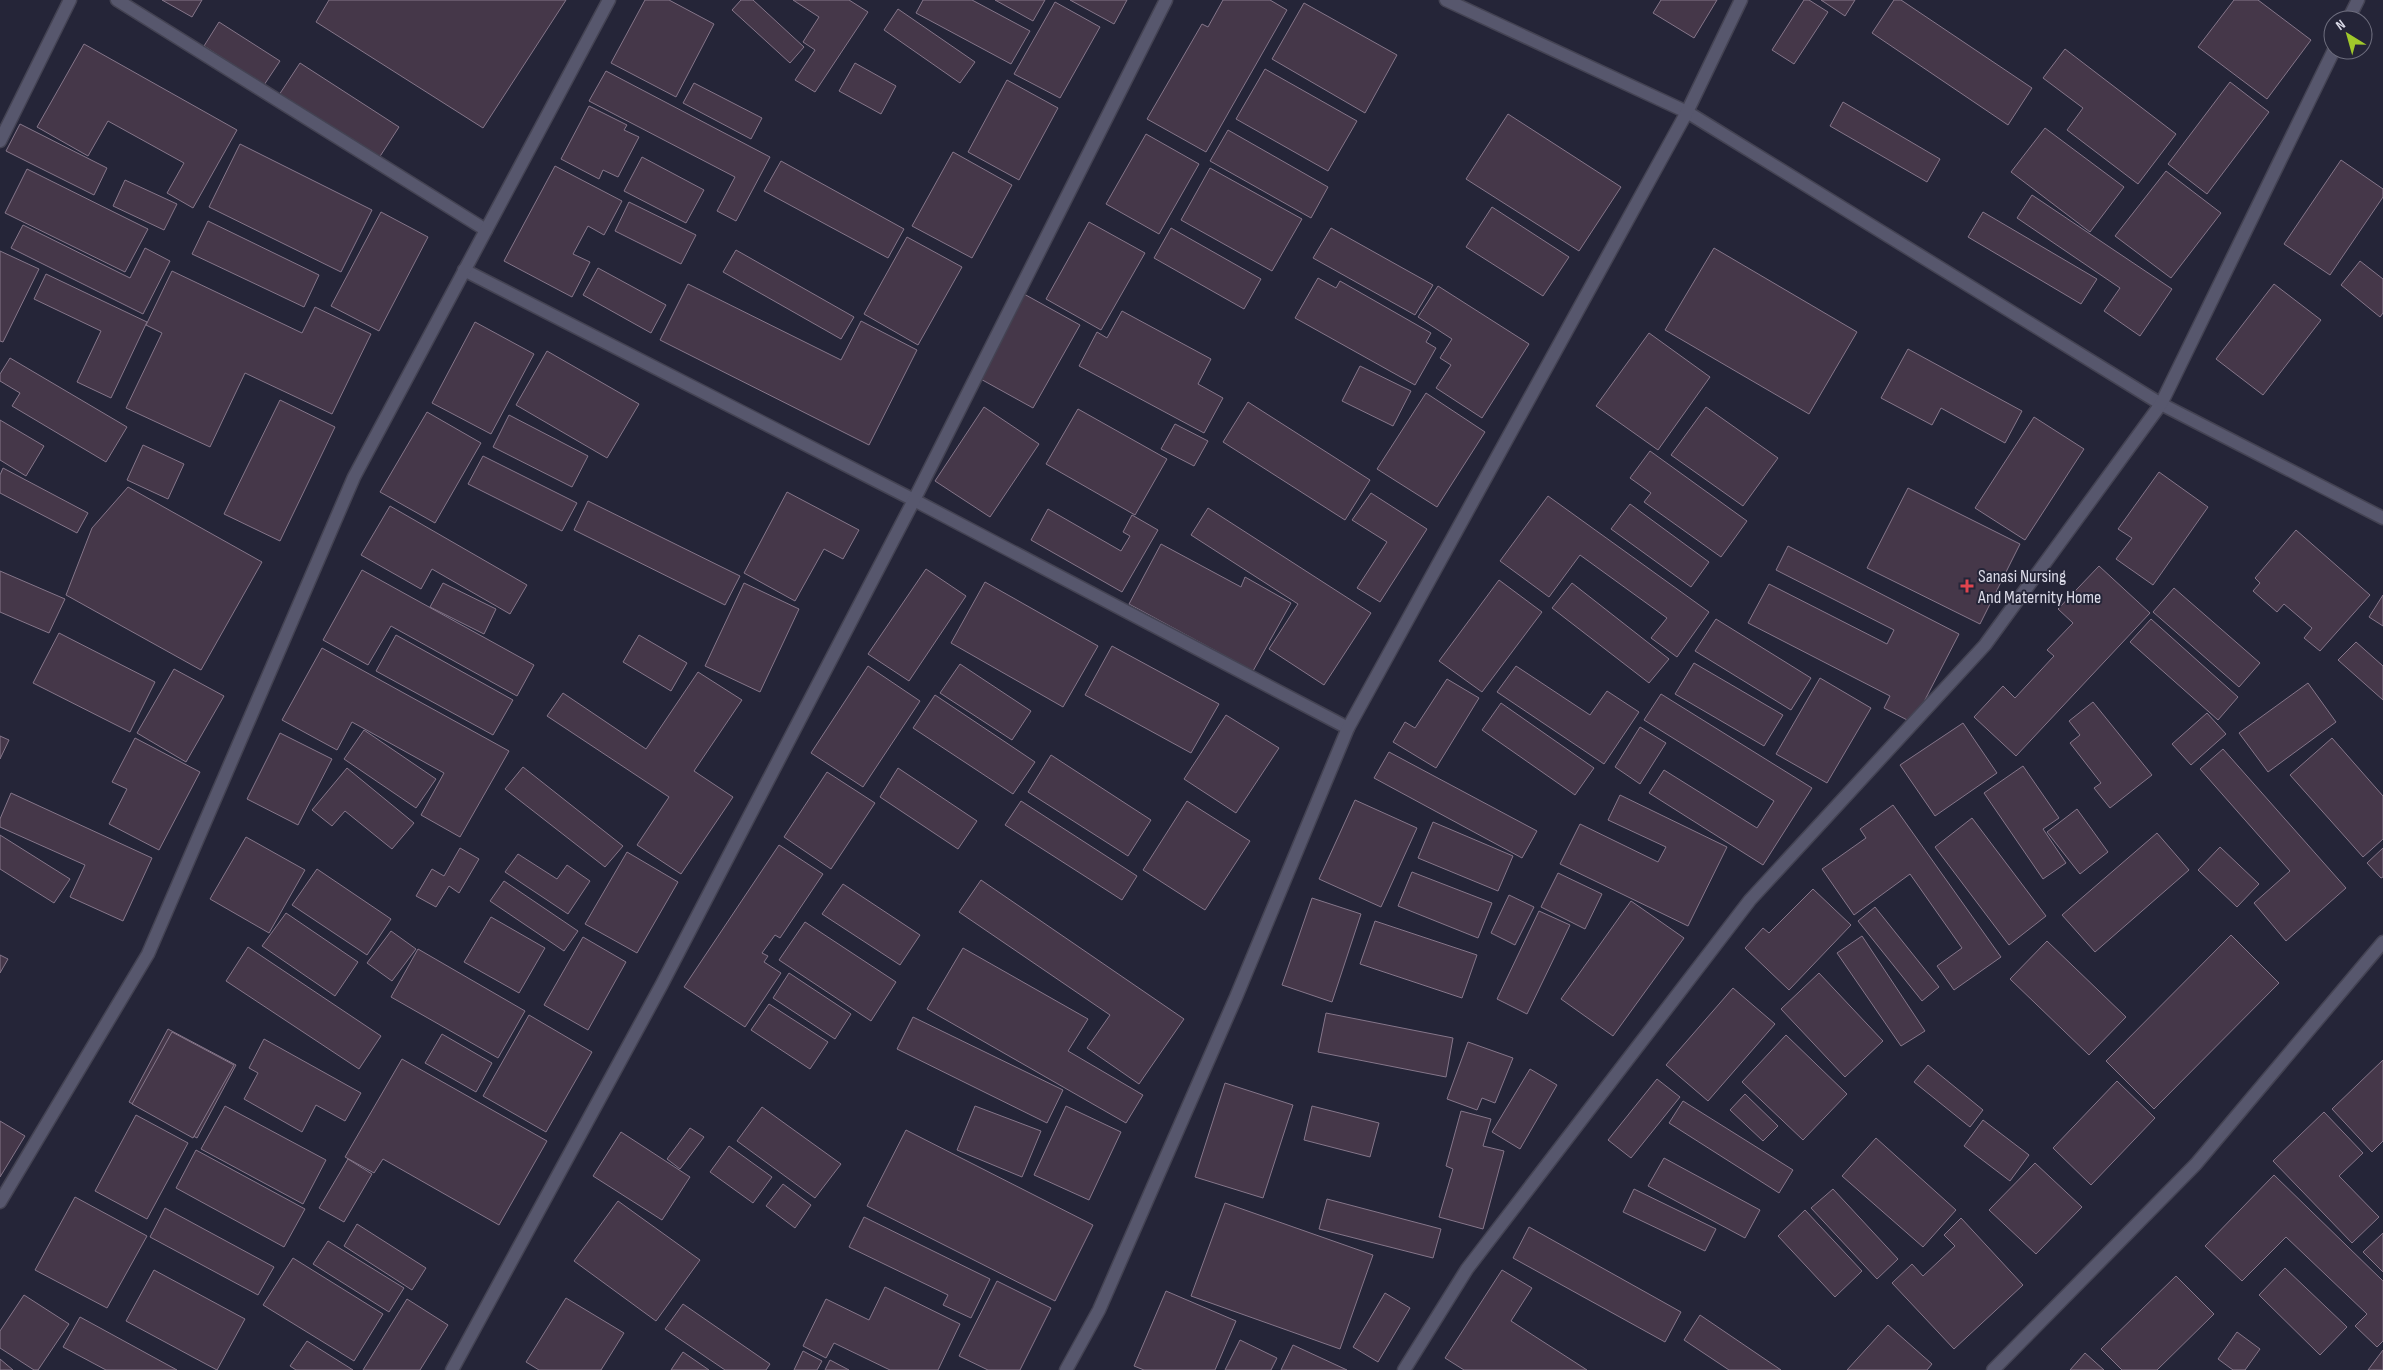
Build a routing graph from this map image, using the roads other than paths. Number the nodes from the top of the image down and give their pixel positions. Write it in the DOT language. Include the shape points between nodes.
graph roads {
  1 [pos="70,0"];
  2 [pos="117,0"];
  3 [pos="609,0"];
  4 [pos="1166,0"];
  5 [pos="1446,0"];
  6 [pos="1741,0"];
  7 [pos="2329,60"];
  8 [pos="1687,112"];
  9 [pos="0,141"];
  10 [pos="486,230"];
  11 [pos="464,270"];
  12 [pos="2161,404"];
  13 [pos="914,500"];
  14 [pos="2383,518"];
  15 [pos="1348,728"];
  16 [pos="2383,942"];
  17 [pos="0,1202"];
  18 [pos="452,1370"];
  19 [pos="1066,1370"];
  20 [pos="1404,1370"];
  21 [pos="1993,1370"];
  1 -- 9 [label="street"];
  2 -- 10 [label="street"];
  3 -- 10 [label="street"];
  4 -- 13 [label="street"];
  5 -- 8 [label="street"];
  6 -- 8 [label="street"];
  7 -- 12 [label="street"];
  8 -- 12 [label="street"];
  8 -- 15 [label="street"];
  10 -- 11 [label="street"];
  11 -- 13 [label="street"];
  11 -- 17 [label="street" via="354,477 148,954"];
  12 -- 14 [label="street"];
  12 -- 20 [label="street" via="1985,645 1750,900 1467,1269"];
  13 -- 15 [label="street"];
  13 -- 18 [label="street" via="662,984"];
  15 -- 19 [label="street" via="1236,997 1099,1310"];
  16 -- 21 [label="street" via="2196,1164"];
}
